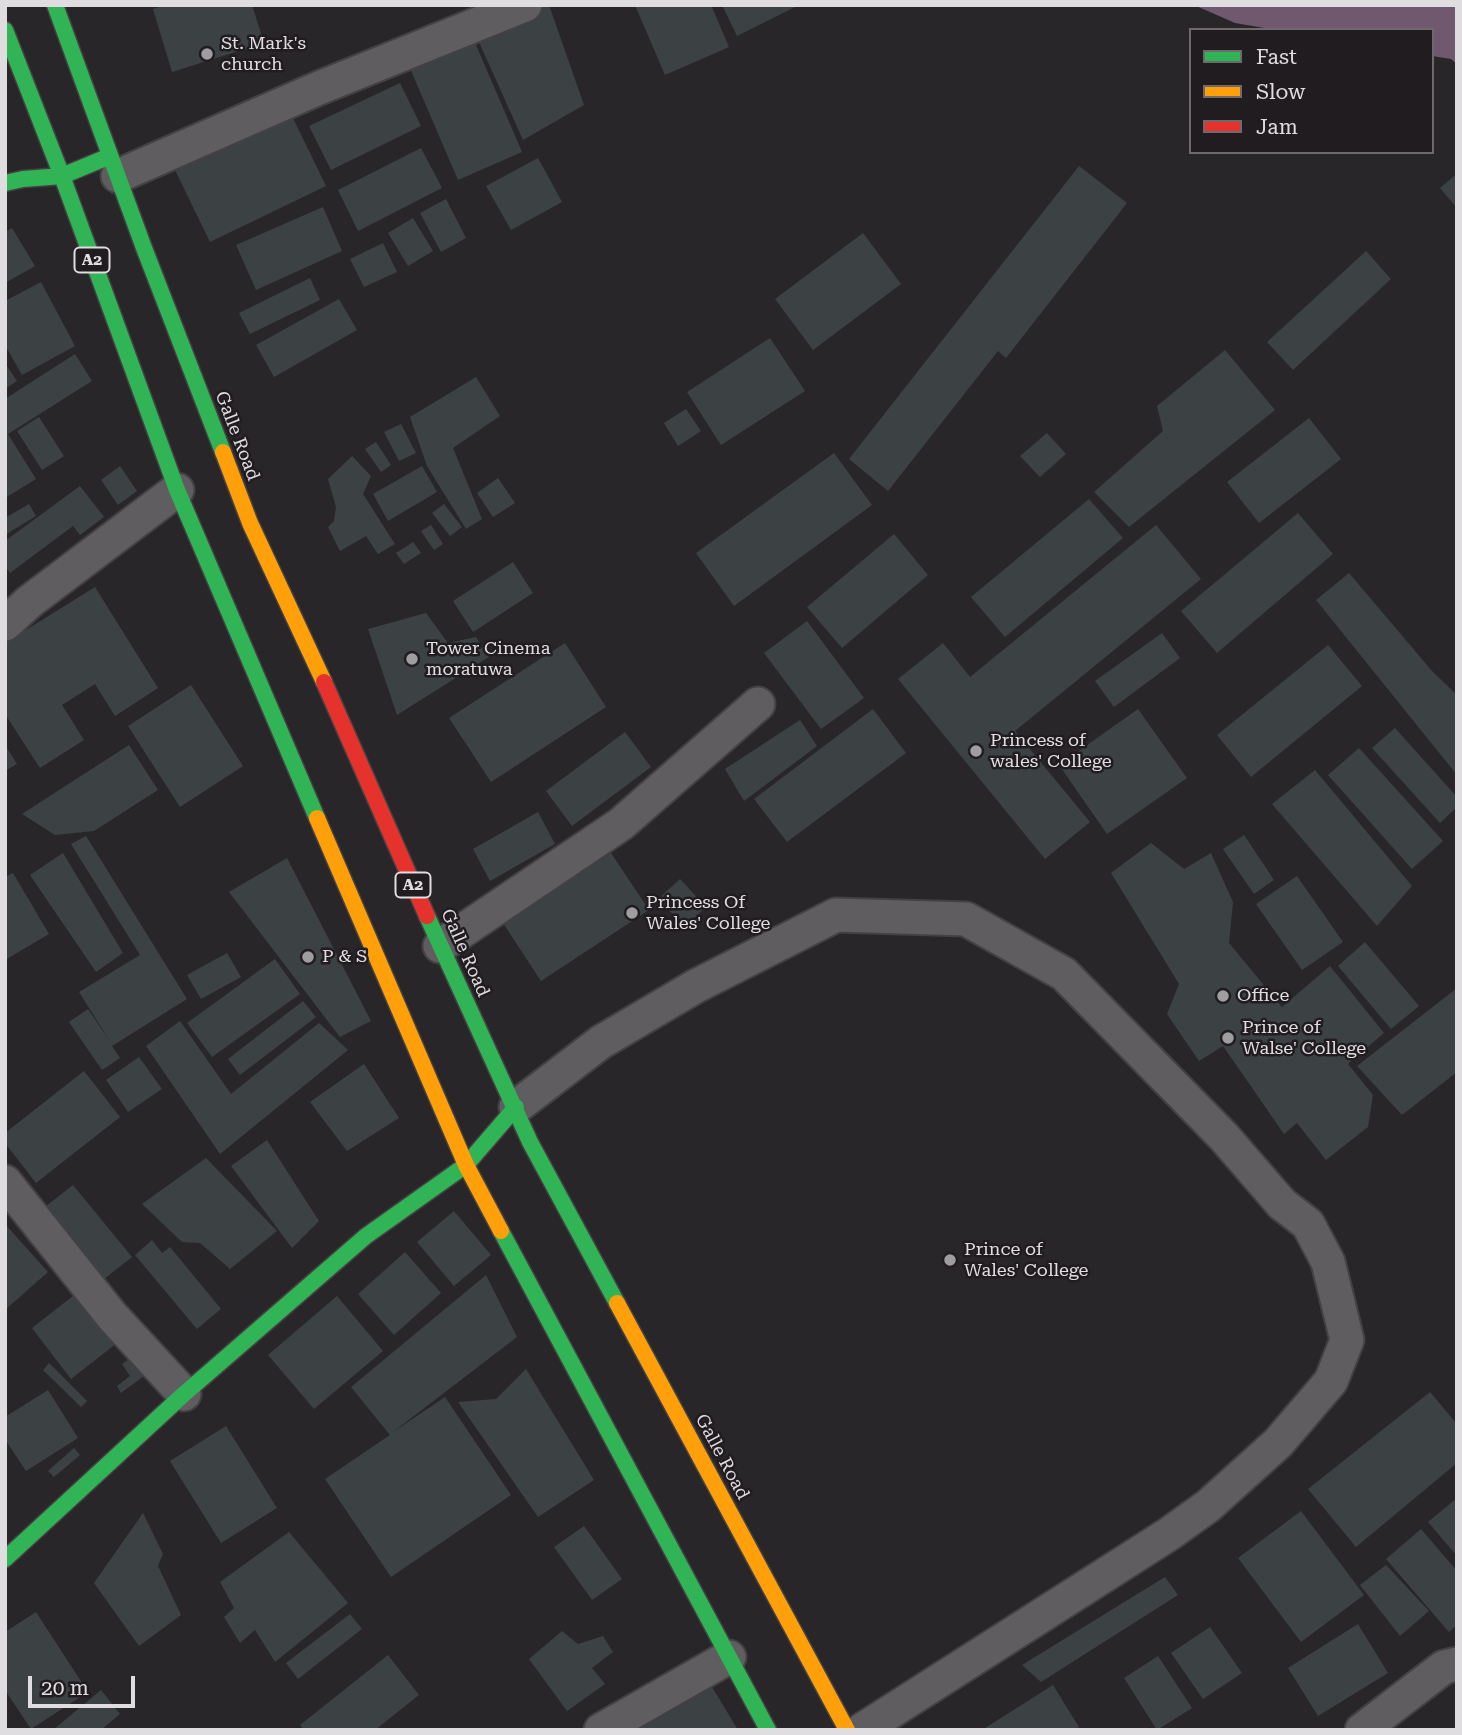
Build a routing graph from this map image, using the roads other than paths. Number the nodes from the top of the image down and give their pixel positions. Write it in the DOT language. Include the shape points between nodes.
graph roads {
  1 [pos="524,5"];
  2 [pos="60,7"];
  3 [pos="5,30"];
  4 [pos="114,166"];
  5 [pos="62,176"];
  6 [pos="5,183"];
  7 [pos="177,490"];
  8 [pos="5,624"];
  9 [pos="758,704"];
  10 [pos="440,946"];
  11 [pos="516,1107"];
  12 [pos="466,1165"];
  13 [pos="5,1182"];
  14 [pos="184,1394"];
  15 [pos="5,1559"];
  16 [pos="729,1657"];
  17 [pos="1457,1664"];
  18 [pos="601,1730"];
  19 [pos="768,1730"];
  20 [pos="847,1730"];
  21 [pos="862,1730"];
  22 [pos="1362,1730"];
  1 -- 4 [label="street"];
  2 -- 4 [label="main road, Galle Road / A2"];
  3 -- 5 [label="main road, A2"];
  4 -- 5 [label="main road"];
  4 -- 10 [label="main road, Galle Road / A2" via="250,523 341,717"];
  5 -- 6 [label="main road"];
  5 -- 7 [label="main road, A2"];
  7 -- 8 [label="street"];
  7 -- 12 [label="main road, A2"];
  9 -- 10 [label="street" via="621,824"];
  10 -- 11 [label="main road, Galle Road / A2"];
  11 -- 12 [label="main road"];
  11 -- 20 [label="main road, Galle Road / A2" via="530,1142"];
  11 -- 21 [label="street" via="601,1042 696,986 836,915 966,919 1064,974 1282,1204 1308,1224 1328,1262 1347,1340 1331,1381 1278,1443 1208,1507 1169,1534"];
  12 -- 14 [label="main road" via="366,1236"];
  12 -- 16 [label="main road, A2"];
  13 -- 14 [label="street" via="111,1316"];
  14 -- 15 [label="main road"];
  16 -- 18 [label="street"];
  16 -- 19 [label="main road, A2"];
  17 -- 22 [label="street" via="1444,1667"];
}
